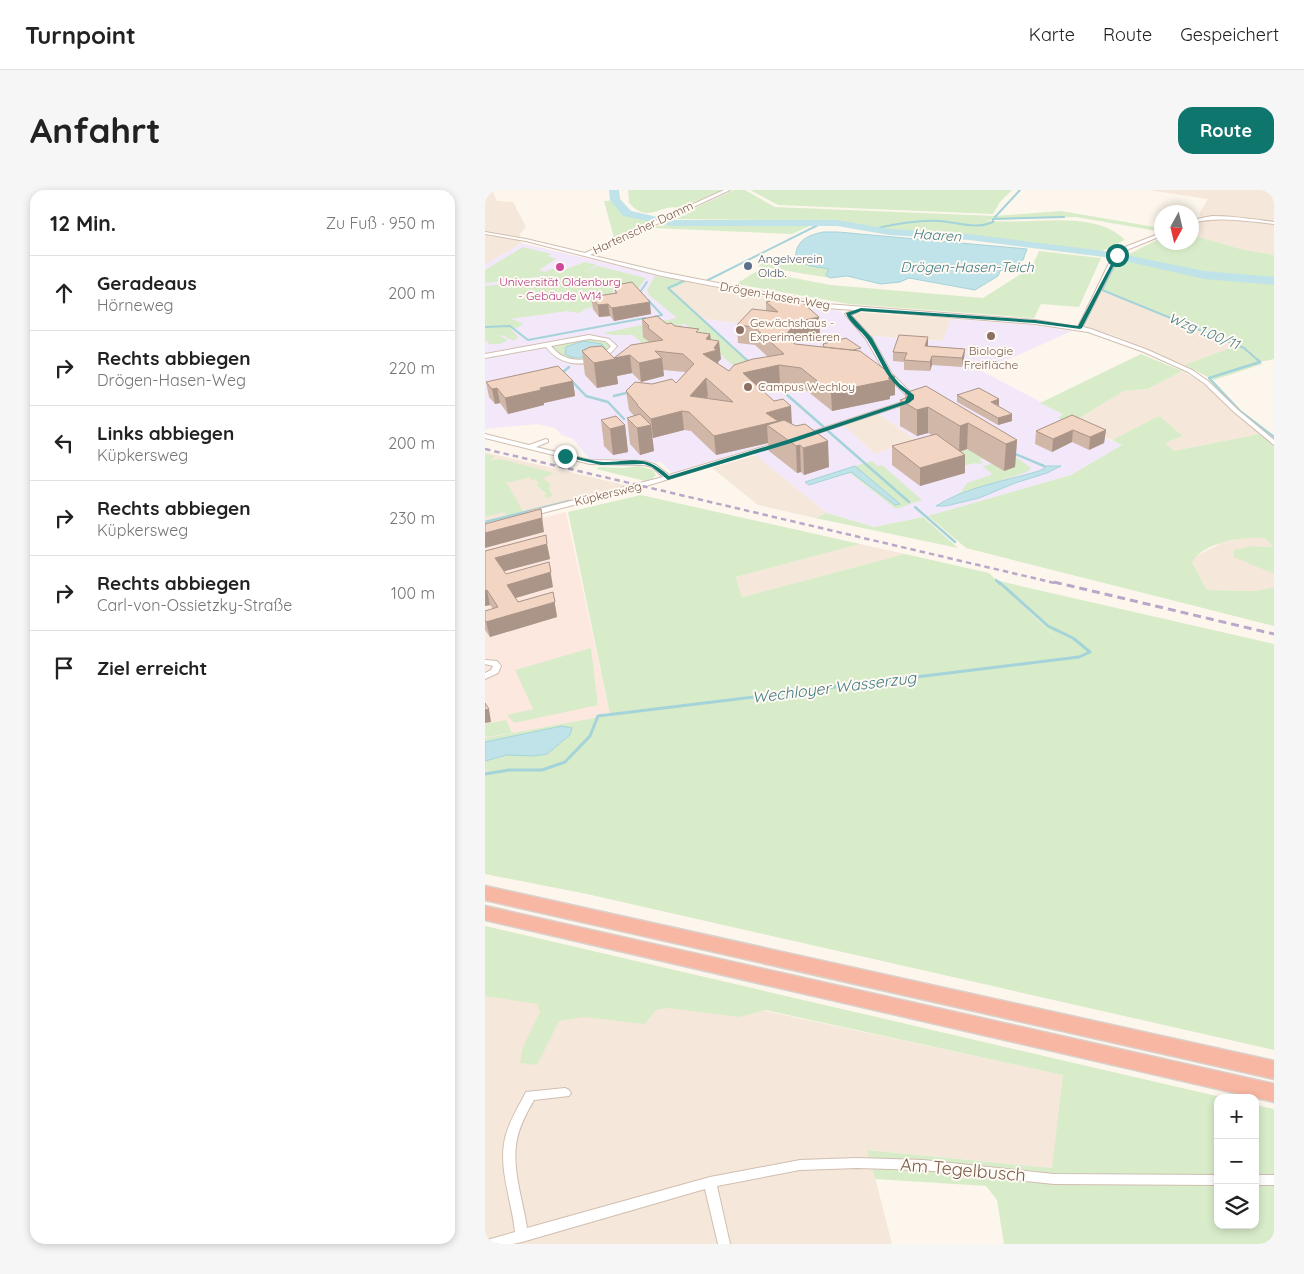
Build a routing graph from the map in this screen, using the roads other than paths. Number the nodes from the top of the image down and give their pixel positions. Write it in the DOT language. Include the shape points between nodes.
graph roads {
  1 [pos="728,190"];
  2 [pos="1199,220"];
  3 [pos="1274,223"];
  4 [pos="485,233"];
  5 [pos="1154,237"];
  6 [pos="585,255"];
  7 [pos="1115,256"];
  8 [pos="842,308"];
  9 [pos="861,309"];
  10 [pos="848,314"];
  11 [pos="1080,328"];
  12 [pos="547,344"];
  13 [pos="485,356"];
  14 [pos="485,436"];
  15 [pos="798,438"];
  16 [pos="546,441"];
  17 [pos="789,441"];
  18 [pos="1274,443"];
  19 [pos="529,447"];
  20 [pos="668,478"];
  21 [pos="519,517"];
  22 [pos="485,662"];
  23 [pos="485,676"];
  24 [pos="486,898"];
  25 [pos="1274,1070"];
  26 [pos="565,1093"];
  27 [pos="1274,1093"];
  28 [pos="1214,1180"];
  29 [pos="1259,1180"];
  30 [pos="1274,1180"];
  31 [pos="710,1182"];
  32 [pos="522,1236"];
  33 [pos="492,1244"];
  34 [pos="724,1244"];
  1 -- 6 [label="street, Hartenscher Damm"];
  2 -- 3 [label="street" via="1218,217"];
  4 -- 6 [label="street, Drögen-Hasen-Weg"];
  5 -- 7 [label="street"];
  6 -- 8 [label="street, Drögen-Hasen-Weg" via="663,274"];
  7 -- 11 [label="street"];
  8 -- 9 [label="street, Drögen-Hasen-Weg"];
  8 -- 10 [label="street"];
  9 -- 10 [label="street"];
  9 -- 11 [label="street, Drögen-Hasen-Weg"];
  10 -- 15 [label="street" via="869,338 889,375 912,397 907,402"];
  11 -- 18 [label="street, Drögen-Hasen-Weg" via="1146,351 1190,371"];
  12 -- 12 [label="street" via="557,355 574,360 604,356 614,346 597,337"];
  12 -- 13 [label="street"];
  14 -- 19 [label="street"];
  16 -- 19 [label="street"];
  17 -- 20 [label="street, Küpkersweg"];
  19 -- 20 [label="street" via="590,462 645,463"];
  20 -- 21 [label="street, Küpkersweg"];
  22 -- 23 [label="street" via="494,662 497,666 495,671"];
  24 -- 25 [label="highway"];
  24 -- 27 [label="highway"];
  26 -- 32 [label="street" via="530,1095 510,1145"];
  28 -- 31 [label="street, Am Tegelbusch" via="1053,1178 923,1165 857,1163 800,1165"];
  29 -- 30 [label="street"];
  31 -- 32 [label="street, Am Tegelbusch"];
  31 -- 34 [label="street"];
  32 -- 33 [label="street, Am Tegelbusch"];
}
